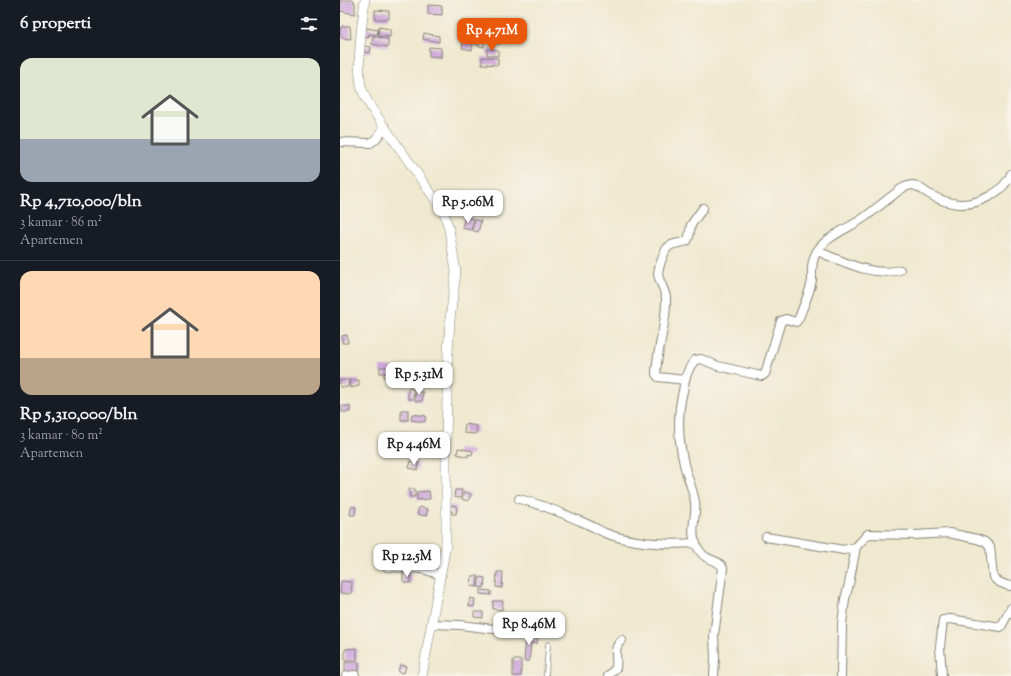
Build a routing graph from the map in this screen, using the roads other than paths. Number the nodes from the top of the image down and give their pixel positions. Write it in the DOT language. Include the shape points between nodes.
graph roads {
  1 [pos="365,0"];
  2 [pos="385,127"];
  3 [pos="340,142"];
  4 [pos="1011,174"];
  5 [pos="703,208"];
  6 [pos="817,251"];
  7 [pos="900,270"];
  8 [pos="685,380"];
  9 [pos="519,498"];
  10 [pos="766,537"];
  11 [pos="696,543"];
  12 [pos="856,547"];
  13 [pos="387,567"];
  14 [pos="441,575"];
  15 [pos="1011,586"];
  16 [pos="1011,608"];
  17 [pos="432,624"];
  18 [pos="494,629"];
  19 [pos="622,640"];
  20 [pos="548,644"];
  21 [pos="355,675"];
  22 [pos="346,676"];
  23 [pos="422,676"];
  24 [pos="546,676"];
  25 [pos="608,676"];
  26 [pos="714,676"];
  27 [pos="841,676"];
  28 [pos="942,676"];
  1 -- 2 [label="street" via="361,32 361,86 372,109"];
  2 -- 3 [label="street" via="370,143"];
  2 -- 14 [label="street" via="444,212 456,268 450,320 446,545"];
  4 -- 6 [label="street" via="1007,182 992,195 979,202 960,205 945,201 915,186 907,186 824,243"];
  5 -- 8 [label="street" via="691,225 687,241 674,244 664,252 658,272 665,291 665,313 656,374 658,377"];
  6 -- 7 [label="street" via="867,270"];
  6 -- 8 [label="street" via="812,265 810,289 799,318 796,322 786,319 781,322 765,374 757,375 699,359 688,369"];
  8 -- 11 [label="street" via="679,411 680,445 695,503"];
  9 -- 11 [label="street" via="538,503 604,532 630,540 665,544"];
  10 -- 12 [label="street" via="844,550"];
  11 -- 26 [label="street" via="704,556 720,563 723,568 714,635"];
  12 -- 15 [label="street" via="868,534 949,533 977,539 990,547 993,577 996,581"];
  12 -- 27 [label="street" via="842,624"];
  13 -- 14 [label="street" via="423,569"];
  14 -- 17 [label="street"];
  16 -- 28 [label="street" via="1001,627 943,620 940,648"];
  17 -- 18 [label="street"];
  17 -- 23 [label="street"];
  19 -- 25 [label="street" via="615,649 616,668"];
  20 -- 24 [label="lane"];
  21 -- 22 [label="street"];
}
